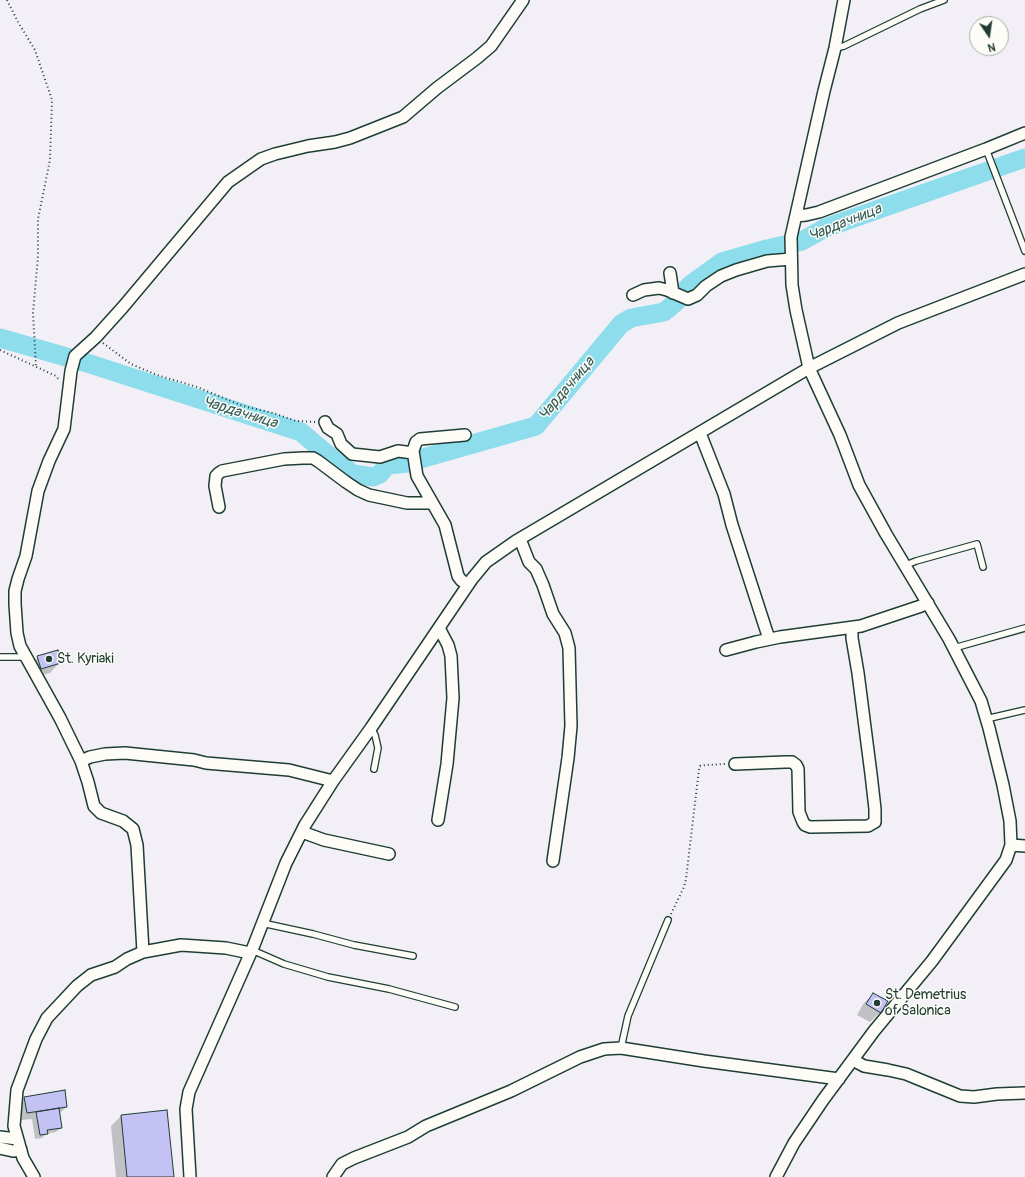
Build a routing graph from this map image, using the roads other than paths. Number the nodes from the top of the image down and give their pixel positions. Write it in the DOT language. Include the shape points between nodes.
graph roads {
  1 [pos="523,0"];
  2 [pos="844,0"];
  3 [pos="944,0"];
  4 [pos="835,48"];
  5 [pos="1025,133"];
  6 [pos="986,149"];
  7 [pos="796,216"];
  8 [pos="1025,251"];
  9 [pos="791,254"];
  10 [pos="670,273"];
  11 [pos="1025,274"];
  12 [pos="633,295"];
  13 [pos="679,295"];
  14 [pos="809,368"];
  15 [pos="325,422"];
  16 [pos="700,433"];
  17 [pos="465,435"];
  18 [pos="413,459"];
  19 [pos="432,503"];
  20 [pos="219,507"];
  21 [pos="520,539"];
  22 [pos="906,565"];
  23 [pos="983,567"];
  24 [pos="468,585"];
  25 [pos="928,602"];
  26 [pos="439,628"];
  27 [pos="852,628"];
  28 [pos="1025,628"];
  29 [pos="769,639"];
  30 [pos="954,648"];
  31 [pos="726,650"];
  32 [pos="0,657"];
  33 [pos="25,657"];
  34 [pos="1025,710"];
  35 [pos="986,719"];
  36 [pos="371,728"];
  37 [pos="81,761"];
  38 [pos="735,764"];
  39 [pos="374,769"];
  40 [pos="333,781"];
  41 [pos="438,820"];
  42 [pos="302,832"];
  43 [pos="1011,845"];
  44 [pos="1025,846"];
  45 [pos="389,854"];
  46 [pos="553,861"];
  47 [pos="668,920"];
  48 [pos="262,923"];
  49 [pos="143,952"];
  50 [pos="251,952"];
  51 [pos="413,956"];
  52 [pos="455,1007"];
  53 [pos="621,1048"];
  54 [pos="853,1060"];
  55 [pos="839,1079"];
  56 [pos="1025,1093"];
  57 [pos="0,1137"];
  58 [pos="17,1138"];
  59 [pos="0,1148"];
  60 [pos="21,1150"];
  61 [pos="34,1177"];
  62 [pos="190,1177"];
  63 [pos="333,1177"];
  64 [pos="776,1177"];
  1 -- 33 [label="street" via="491,46 403,117 350,138 274,154 261,159 228,182 123,307 74,359 64,428 38,491 26,556 15,591 17,632"];
  2 -- 4 [label="street"];
  3 -- 4 [label="lane"];
  4 -- 7 [label="street"];
  5 -- 6 [label="street"];
  6 -- 7 [label="street" via="819,212"];
  6 -- 8 [label="lane"];
  7 -- 9 [label="street" via="791,237"];
  9 -- 13 [label="street" via="721,276 692,298"];
  9 -- 14 [label="street" via="792,285"];
  10 -- 13 [label="street"];
  11 -- 14 [label="street" via="898,324"];
  12 -- 13 [label="street" via="659,288"];
  14 -- 16 [label="street"];
  14 -- 22 [label="street" via="840,435 859,485"];
  15 -- 18 [label="street" via="352,454 380,457 398,452"];
  16 -- 21 [label="street"];
  16 -- 29 [label="street" via="724,494"];
  17 -- 18 [label="street" via="420,439 414,446"];
  18 -- 19 [label="street" via="417,476"];
  19 -- 20 [label="street" via="407,503 368,495 313,458 303,458 284,459 222,471 216,476 215,486"];
  19 -- 24 [label="street" via="445,525 458,576"];
  21 -- 24 [label="street" via="486,562"];
  21 -- 46 [label="street" via="529,562 541,580 553,614 565,633 569,648 571,726"];
  22 -- 23 [label="lane" via="977,544"];
  22 -- 25 [label="street"];
  24 -- 26 [label="street"];
  25 -- 27 [label="street"];
  25 -- 30 [label="street"];
  26 -- 36 [label="street"];
  26 -- 41 [label="street" via="451,656 453,698 447,764"];
  27 -- 29 [label="street"];
  27 -- 38 [label="street" via="875,822 868,826 810,827 803,822 799,812 796,765 792,762"];
  28 -- 30 [label="lane"];
  29 -- 31 [label="street"];
  30 -- 35 [label="street" via="981,702"];
  32 -- 33 [label="lane"];
  33 -- 37 [label="street"];
  34 -- 35 [label="lane"];
  35 -- 43 [label="street" via="1010,821"];
  36 -- 39 [label="lane" via="378,748"];
  36 -- 40 [label="street"];
  37 -- 40 [label="street" via="105,754 125,753 289,770"];
  37 -- 49 [label="street" via="96,810 122,821 133,829 135,835"];
  40 -- 42 [label="street"];
  42 -- 45 [label="street" via="324,840"];
  42 -- 48 [label="street" via="286,863"];
  43 -- 44 [label="street"];
  43 -- 54 [label="street" via="1006,860 932,961"];
  47 -- 53 [label="lane" via="628,1016"];
  48 -- 50 [label="street"];
  48 -- 51 [label="lane"];
  49 -- 50 [label="street" via="181,945"];
  49 -- 58 [label="street" via="115,967 91,975 47,1018 36,1039 17,1090 14,1126"];
  50 -- 52 [label="lane" via="328,977 389,989"];
  50 -- 62 [label="street" via="189,1092 186,1109"];
  53 -- 55 [label="street"];
  53 -- 63 [label="street" via="604,1049 580,1057 511,1091 354,1158 342,1164"];
  54 -- 55 [label="street"];
  54 -- 56 [label="street" via="864,1066 906,1074 960,1096"];
  55 -- 64 [label="street" via="794,1143"];
  57 -- 58 [label="street"];
  58 -- 60 [label="street"];
  59 -- 60 [label="street"];
  60 -- 61 [label="street"];
}
